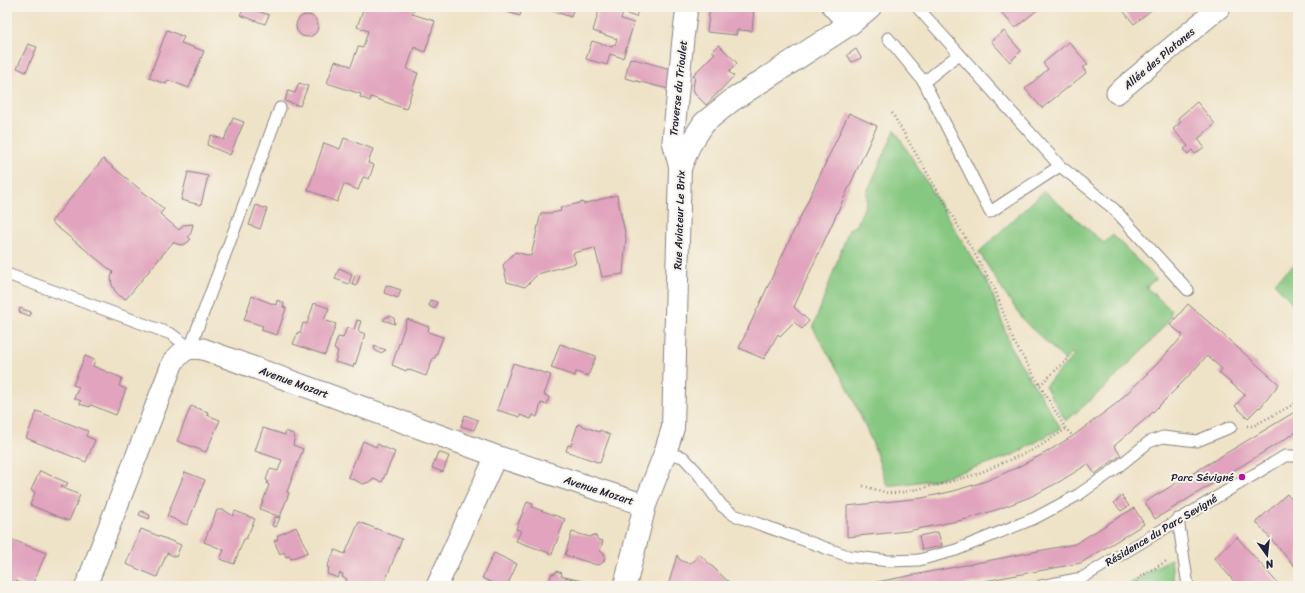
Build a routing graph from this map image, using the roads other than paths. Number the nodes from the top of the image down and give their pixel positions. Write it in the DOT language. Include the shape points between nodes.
graph roads {
  1 [pos="688,7"];
  2 [pos="833,7"];
  3 [pos="870,7"];
  4 [pos="917,7"];
  5 [pos="1220,7"];
  6 [pos="850,24"];
  7 [pos="888,38"];
  8 [pos="959,54"];
  9 [pos="924,82"];
  10 [pos="1117,93"];
  11 [pos="280,108"];
  12 [pos="1060,166"];
  13 [pos="680,168"];
  14 [pos="7,274"];
  15 [pos="1188,290"];
  16 [pos="190,348"];
  17 [pos="1231,427"];
  18 [pos="665,453"];
  19 [pos="496,456"];
  20 [pos="1298,456"];
  21 [pos="645,506"];
  22 [pos="1178,519"];
  23 [pos="86,586"];
  24 [pos="437,586"];
  25 [pos="625,586"];
  26 [pos="641,586"];
  27 [pos="1041,586"];
  28 [pos="1188,586"];
  1 -- 13 [label="street, Traverse du Trioulet" via="682,39 673,141"];
  2 -- 6 [label="street"];
  3 -- 6 [label="main road, Rue Aviateur Le Brix"];
  4 -- 8 [label="lane"];
  5 -- 10 [label="street, Allée des Platanes"];
  6 -- 13 [label="main road, Rue Aviateur Le Brix" via="731,101 704,123 689,146"];
  7 -- 9 [label="lane"];
  8 -- 9 [label="lane"];
  8 -- 12 [label="lane"];
  9 -- 12 [label="lane" via="990,212"];
  11 -- 16 [label="lane"];
  12 -- 15 [label="lane" via="1114,209"];
  13 -- 18 [label="main road, Rue Aviateur Le Brix" via="672,428"];
  14 -- 16 [label="lane" via="171,334"];
  16 -- 19 [label="street, Avenue Mozart" via="203,349"];
  16 -- 23 [label="street" via="173,362"];
  17 -- 18 [label="lane" via="1197,441 1163,437 1149,442 1084,491 1035,518 956,550 919,560 889,561 848,556 734,514 722,506 683,457"];
  18 -- 21 [label="main road, Rue Aviateur Le Brix"];
  18 -- 26 [label="main road, Rue Aviateur Le Brix" via="660,502"];
  19 -- 21 [label="street, Avenue Mozart"];
  19 -- 24 [label="street"];
  20 -- 22 [label="lane, Résidence du Parc Sevigné" via="1285,456"];
  21 -- 25 [label="main road, Rue Aviateur Le Brix"];
  22 -- 27 [label="lane, Résidence du Parc Sevigné" via="1082,578"];
  22 -- 28 [label="lane"];
}
